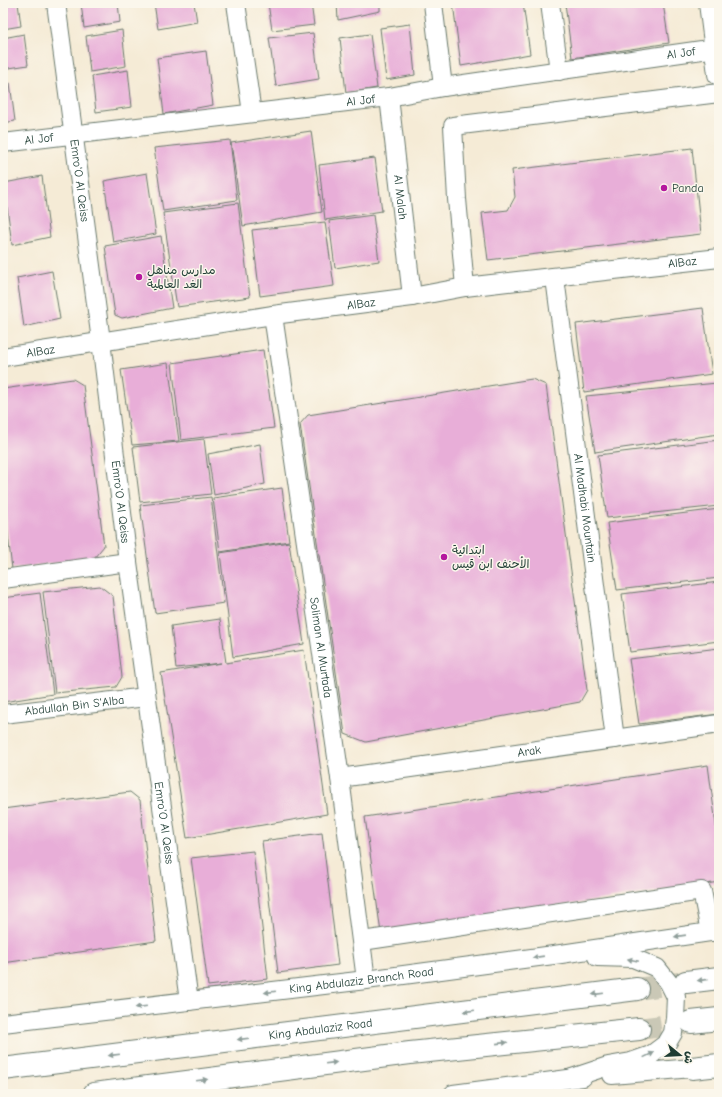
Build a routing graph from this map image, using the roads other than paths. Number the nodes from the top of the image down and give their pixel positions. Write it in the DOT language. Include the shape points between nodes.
graph roads {
  1 [pos="56,3"];
  2 [pos="236,3"];
  3 [pos="433,3"];
  4 [pos="550,3"];
  5 [pos="710,3"];
  6 [pos="716,48"];
  7 [pos="559,71"];
  8 [pos="719,74"];
  9 [pos="443,88"];
  10 [pos="719,93"];
  11 [pos="389,97"];
  12 [pos="252,113"];
  13 [pos="74,134"];
  14 [pos="3,143"];
  15 [pos="719,258"];
  16 [pos="555,278"];
  17 [pos="465,287"];
  18 [pos="412,297"];
  19 [pos="273,315"];
  20 [pos="101,341"];
  21 [pos="3,357"];
  22 [pos="128,562"];
  23 [pos="3,579"];
  24 [pos="146,697"];
  25 [pos="3,714"];
  26 [pos="719,724"];
  27 [pos="615,739"];
  28 [pos="340,778"];
  29 [pos="714,932"];
  30 [pos="362,941"];
  31 [pos="561,954"];
  32 [pos="719,978"];
  33 [pos="366,980"];
  34 [pos="686,982"];
  35 [pos="637,989"];
  36 [pos="189,1001"];
  37 [pos="719,1019"];
  38 [pos="691,1022"];
  39 [pos="3,1023"];
  40 [pos="639,1029"];
  41 [pos="719,1060"];
  42 [pos="719,1065"];
  43 [pos="3,1068"];
  44 [pos="692,1068"];
  45 [pos="572,1078"];
  46 [pos="94,1094"];
  47 [pos="453,1094"];
  1 -- 13 [label="street, Emro'O Al Qeiss"];
  2 -- 12 [label="street"];
  3 -- 9 [label="street"];
  4 -- 7 [label="street"];
  5 -- 6 [label="main road"];
  6 -- 7 [label="street, Al Jof"];
  6 -- 8 [label="main road"];
  7 -- 9 [label="street, Al Jof"];
  9 -- 11 [label="street, Al Jof"];
  10 -- 17 [label="street" via="453,126"];
  11 -- 12 [label="street, Al Jof"];
  11 -- 18 [label="street, Al Malah"];
  12 -- 13 [label="street, Al Jof"];
  13 -- 14 [label="street, Al Jof"];
  13 -- 20 [label="street, Emro'O Al Qeiss"];
  15 -- 16 [label="street, AlBaz"];
  16 -- 17 [label="street, AlBaz"];
  16 -- 27 [label="street, Al Madhabi Mountain"];
  17 -- 18 [label="street, AlBaz"];
  18 -- 19 [label="street, AlBaz"];
  19 -- 20 [label="street, AlBaz"];
  19 -- 28 [label="street, Soliman Al Murtada"];
  20 -- 21 [label="street, AlBaz"];
  20 -- 22 [label="street, Emro'O Al Qeiss"];
  22 -- 23 [label="street"];
  22 -- 24 [label="street, Emro'O Al Qeiss"];
  24 -- 25 [label="street, Abdullah Bin S'Alba"];
  24 -- 36 [label="street, Emro'O Al Qeiss"];
  26 -- 27 [label="street, Arak"];
  27 -- 28 [label="street, Arak"];
  28 -- 30 [label="street, Soliman Al Murtada"];
  29 -- 30 [label="street" via="702,891"];
  29 -- 31 [label="street, King Abdulaziz Branch Road, one-way"];
  30 -- 33 [label="street, Soliman Al Murtada"];
  31 -- 33 [label="street, King Abdulaziz Branch Road, one-way"];
  45 -- 31 [label="street, one-way" via="651,1055 666,1043 673,1033 676,996 657,968 633,958"];
  32 -- 34 [label="main road, one-way"];
  33 -- 36 [label="street, King Abdulaziz Branch Road, one-way"];
  35 -- 43 [label="main road, King Abdulaziz Road, one-way"];
  36 -- 39 [label="street, King Abdulaziz Branch Road, one-way"];
  37 -- 38 [label="main road"];
  46 -- 40 [label="main road, one-way" via="410,1053"];
  41 -- 44 [label="street"];
  42 -- 44 [label="main road"];
  44 -- 45 [label="street"];
  45 -- 47 [label="street"];
}
